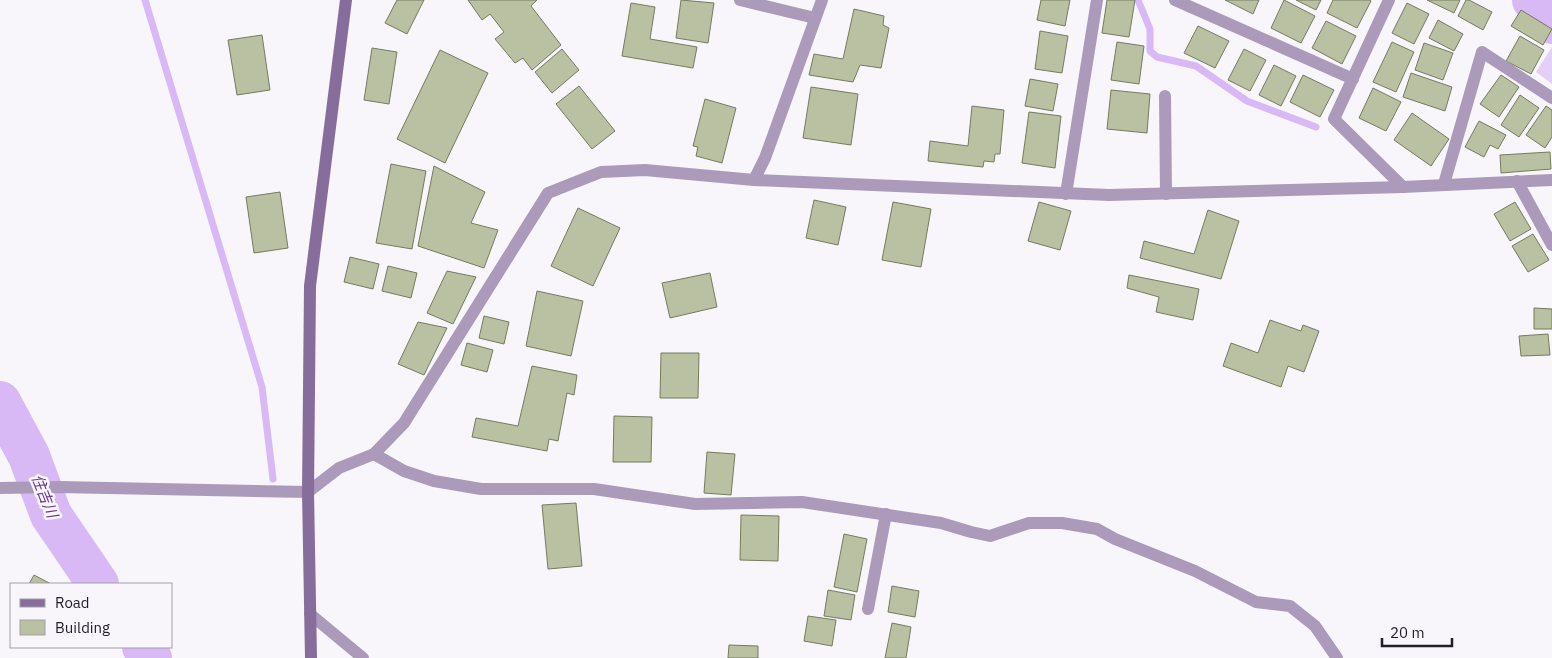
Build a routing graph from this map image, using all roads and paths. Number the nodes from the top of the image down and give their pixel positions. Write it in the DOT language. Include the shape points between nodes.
graph roads {
  1 [pos="346,0"];
  2 [pos="740,0"];
  3 [pos="822,0"];
  4 [pos="1097,0"];
  5 [pos="1175,0"];
  6 [pos="1389,0"];
  7 [pos="1200,5"];
  8 [pos="815,18"];
  9 [pos="1353,79"];
  10 [pos="1165,96"];
  11 [pos="1552,98"];
  12 [pos="754,180"];
  13 [pos="1552,180"];
  14 [pos="1517,181"];
  15 [pos="1444,184"];
  16 [pos="1403,187"];
  17 [pos="1066,194"];
  18 [pos="1166,194"];
  19 [pos="1552,245"];
  20 [pos="374,454"];
  21 [pos="3,488"];
  22 [pos="308,492"];
  23 [pos="886,514"];
  24 [pos="868,610"];
  25 [pos="310,614"];
  26 [pos="311,658"];
  27 [pos="363,658"];
  28 [pos="1337,658"];
  1 -- 22 [label="street" via="310,286"];
  2 -- 8 [label="street"];
  3 -- 8 [label="street"];
  4 -- 17 [label="street"];
  5 -- 7 [label="street"];
  6 -- 9 [label="street"];
  7 -- 9 [label="street"];
  8 -- 12 [label="street" via="765,158"];
  9 -- 16 [label="street" via="1334,119"];
  10 -- 18 [label="street"];
  11 -- 15 [label="street" via="1482,52"];
  12 -- 17 [label="street"];
  12 -- 20 [label="street" via="645,170 601,172 548,193 404,423"];
  13 -- 14 [label="street"];
  14 -- 15 [label="street"];
  14 -- 19 [label="street"];
  15 -- 16 [label="street"];
  16 -- 18 [label="street"];
  17 -- 18 [label="street"];
  20 -- 22 [label="street" via="339,468"];
  20 -- 23 [label="street" via="404,471 434,481 481,489 594,489 696,504 802,502"];
  21 -- 22 [label="street" via="59,486"];
  22 -- 25 [label="street"];
  23 -- 24 [label="street"];
  23 -- 28 [label="street" via="941,523 990,536 1029,523 1062,523 1097,529 1196,571 1256,602 1290,606 1315,626"];
  25 -- 26 [label="street"];
  25 -- 27 [label="street"];
}
